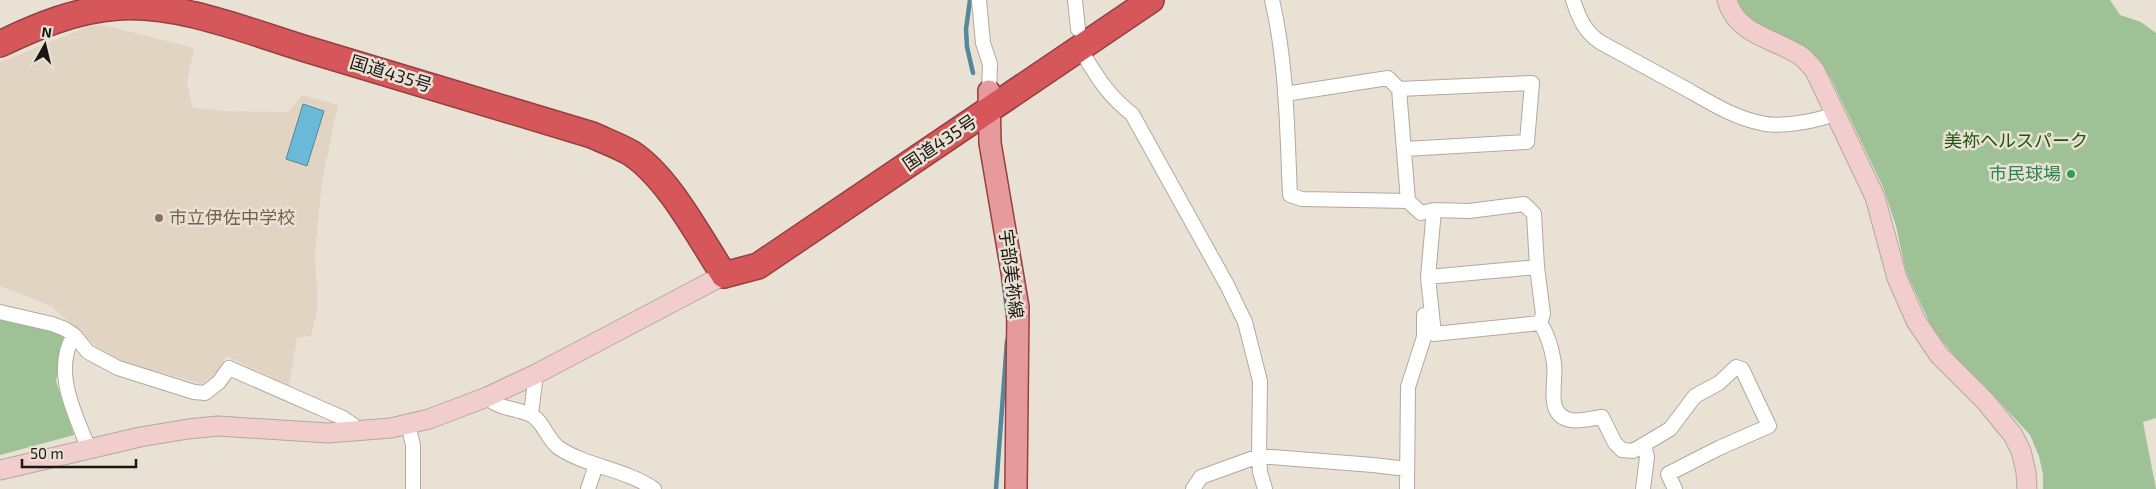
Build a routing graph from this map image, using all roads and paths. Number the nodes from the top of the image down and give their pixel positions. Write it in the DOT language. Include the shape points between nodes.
graph roads {
  1 [pos="979,0"];
  2 [pos="1075,0"];
  3 [pos="1120,0"];
  4 [pos="1151,0"];
  5 [pos="1272,0"];
  6 [pos="1573,0"];
  7 [pos="1727,0"];
  8 [pos="1079,39"];
  9 [pos="0,44"];
  10 [pos="1399,89"];
  11 [pos="1285,94"];
  12 [pos="989,101"];
  13 [pos="1836,113"];
  14 [pos="1405,149"];
  15 [pos="1408,201"];
  16 [pos="1434,210"];
  17 [pos="1537,267"];
  18 [pos="724,275"];
  19 [pos="1428,277"];
  20 [pos="1431,298"];
  21 [pos="0,312"];
  22 [pos="1540,323"];
  23 [pos="74,335"];
  24 [pos="536,374"];
  25 [pos="487,397"];
  26 [pos="531,414"];
  27 [pos="408,424"];
  28 [pos="356,431"];
  29 [pos="1644,445"];
  30 [pos="88,449"];
  31 [pos="1259,456"];
  32 [pos="596,464"];
  33 [pos="1407,469"];
  34 [pos="0,470"];
  35 [pos="413,489"];
  36 [pos="588,489"];
  37 [pos="654,489"];
  38 [pos="1016,489"];
  39 [pos="1193,489"];
  40 [pos="1265,489"];
  41 [pos="1407,489"];
  42 [pos="1643,489"];
  43 [pos="1675,489"];
  44 [pos="2027,489"];
  1 -- 12 [label="street" via="982,37 990,64"];
  2 -- 8 [label="street"];
  3 -- 8 [label="highway, 国道435号"];
  4 -- 8 [label="highway, 国道435号"];
  5 -- 11 [label="street" via="1278,25"];
  6 -- 13 [label="street" via="1590,35 1718,107 1763,124 1826,118"];
  7 -- 13 [label="street" via="1741,23 1760,37 1801,56 1815,71"];
  8 -- 12 [label="highway, 国道435号"];
  8 -- 31 [label="street" via="1099,80 1115,102 1132,114 1245,322 1260,381"];
  9 -- 18 [label="highway, 国道435号" via="35,27 88,11 119,7 164,8 592,135 630,153 652,170"];
  10 -- 11 [label="street" via="1388,78"];
  10 -- 14 [label="street"];
  10 -- 14 [label="street" via="1532,83 1527,142"];
  11 -- 15 [label="street" via="1290,195 1302,199"];
  12 -- 18 [label="highway, 国道435号" via="758,266"];
  12 -- 38 [label="main road, 宇部美祢線" via="990,143 1018,307"];
  13 -- 44 [label="street" via="1875,197 1897,278 1916,321 1939,355 2008,429 2021,452"];
  14 -- 15 [label="street"];
  15 -- 16 [label="street" via="1421,213"];
  16 -- 17 [label="street" via="1469,211 1524,204 1534,214"];
  16 -- 19 [label="street"];
  17 -- 19 [label="street"];
  17 -- 22 [label="street" via="1543,314"];
  18 -- 24 [label="street"];
  19 -- 20 [label="street"];
  20 -- 22 [label="street" via="1434,334"];
  20 -- 33 [label="street" via="1425,306 1424,337 1408,387"];
  21 -- 23 [label="street" via="52,324"];
  22 -- 29 [label="street" via="1554,362 1553,402 1556,412 1572,420 1602,417 1622,450 1633,451"];
  23 -- 28 [label="street" via="88,352 118,368 194,392 205,393 230,368 343,418 354,425"];
  23 -- 30 [label="street" via="68,344 66,383"];
  24 -- 25 [label="street"];
  24 -- 26 [label="street"];
  25 -- 26 [label="street" via="500,407"];
  25 -- 27 [label="street" via="457,410"];
  26 -- 32 [label="street" via="558,447"];
  27 -- 28 [label="street"];
  27 -- 35 [label="street" via="413,445"];
  28 -- 30 [label="street" via="308,432 218,426 149,435"];
  29 -- 42 [label="street" via="1647,456"];
  29 -- 43 [label="street" via="1670,429 1695,396 1719,383 1736,367 1742,369 1769,426 1668,474"];
  30 -- 34 [label="street"];
  31 -- 33 [label="street"];
  31 -- 39 [label="street" via="1202,478"];
  31 -- 40 [label="street"];
  32 -- 36 [label="street"];
  32 -- 37 [label="street" via="629,475"];
  33 -- 41 [label="street"];
}
